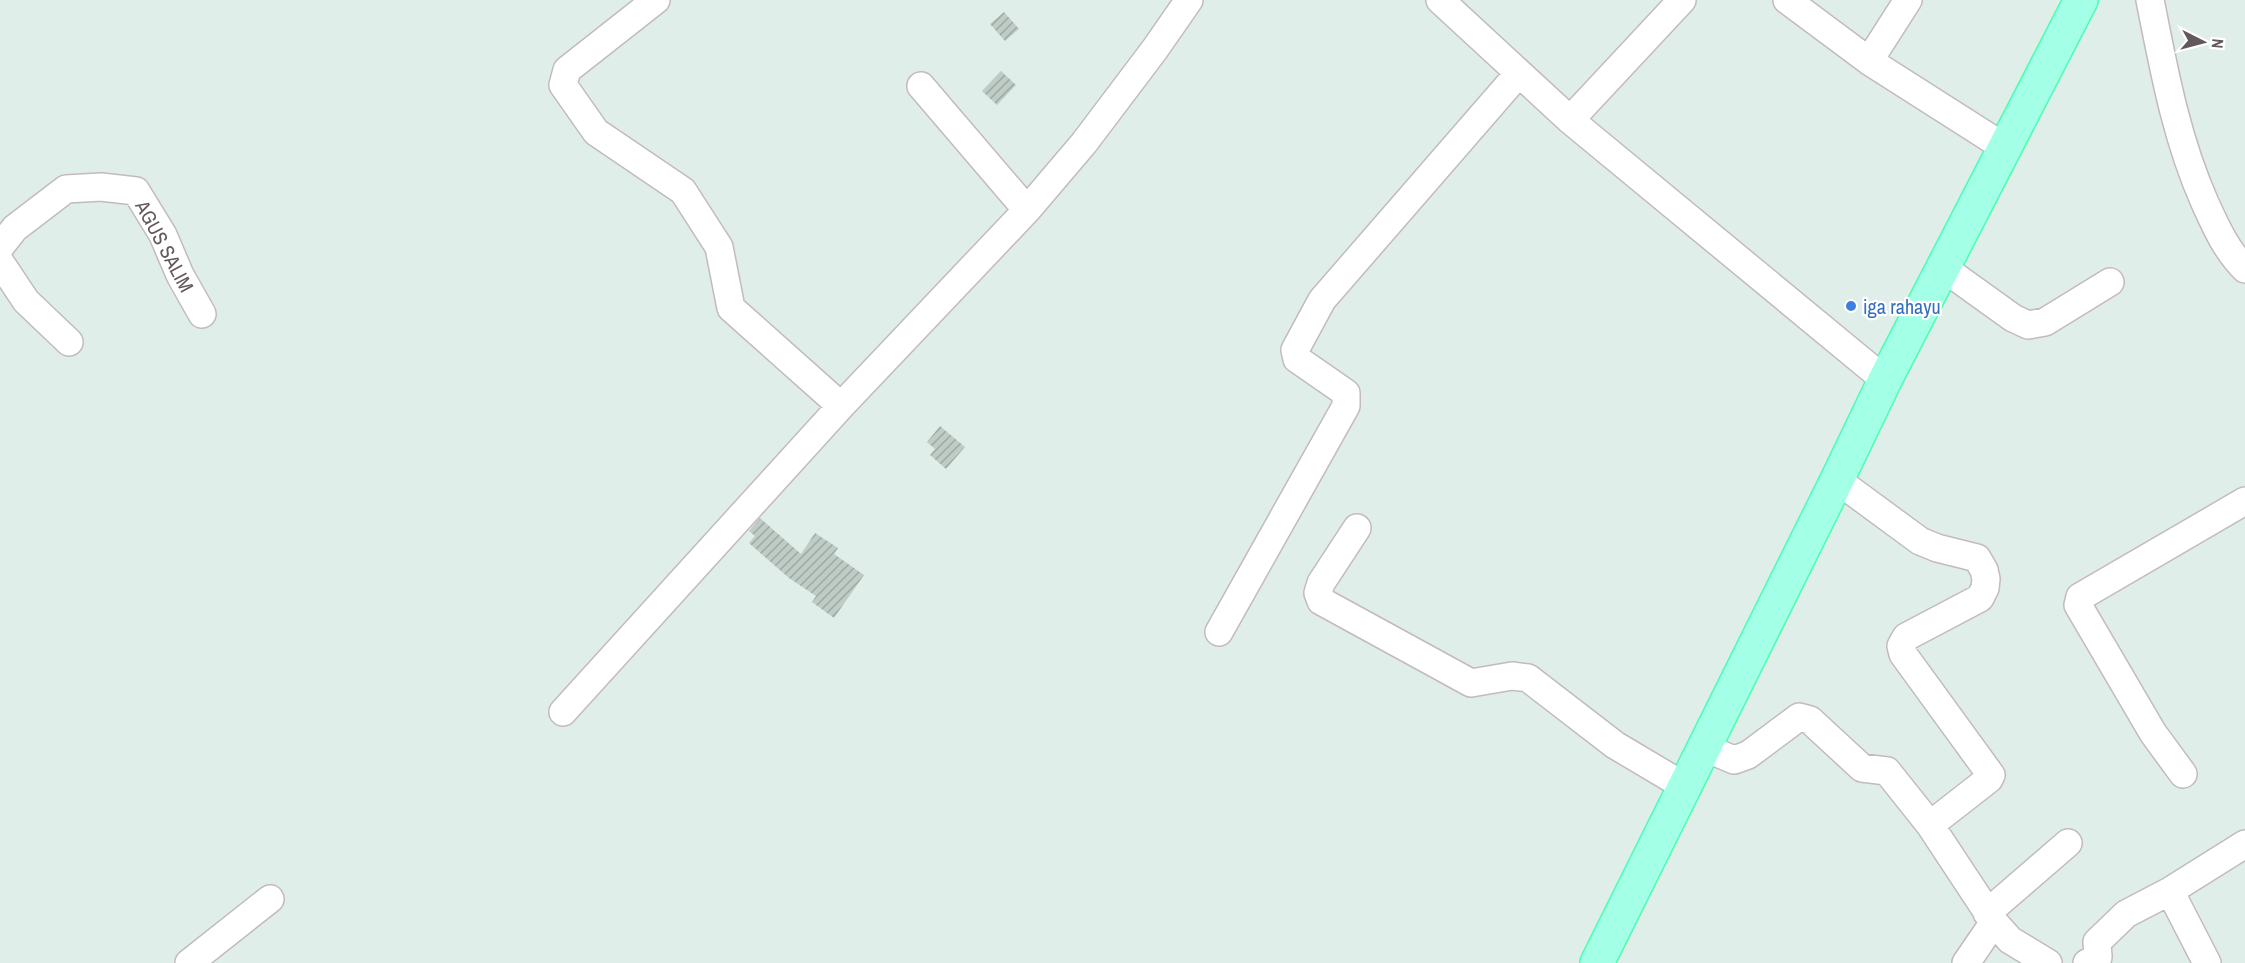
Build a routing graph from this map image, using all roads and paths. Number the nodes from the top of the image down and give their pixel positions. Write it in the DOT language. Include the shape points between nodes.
graph roads {
  1 [pos="656,0"];
  2 [pos="1189,0"];
  3 [pos="1440,0"];
  4 [pos="1682,0"];
  5 [pos="1787,0"];
  6 [pos="1908,0"];
  7 [pos="2081,0"];
  8 [pos="2150,0"];
  9 [pos="1869,62"];
  10 [pos="1519,73"];
  11 [pos="921,86"];
  12 [pos="1569,120"];
  13 [pos="2004,147"];
  14 [pos="1027,210"];
  15 [pos="2235,237"];
  16 [pos="0,247"];
  17 [pos="0,262"];
  18 [pos="1942,267"];
  19 [pos="2245,269"];
  20 [pos="2110,282"];
  21 [pos="202,314"];
  22 [pos="69,342"];
  23 [pos="1885,380"];
  24 [pos="841,406"];
  25 [pos="1837,480"];
  26 [pos="2245,501"];
  27 [pos="1357,528"];
  28 [pos="1220,632"];
  29 [pos="563,712"];
  30 [pos="1703,747"];
  31 [pos="2183,774"];
  32 [pos="1684,786"];
  33 [pos="1930,825"];
  34 [pos="2068,843"];
  35 [pos="2245,844"];
  36 [pos="2170,891"];
  37 [pos="270,899"];
  38 [pos="1991,917"];
  39 [pos="2096,961"];
  40 [pos="189,963"];
  41 [pos="1597,963"];
  42 [pos="1966,963"];
  43 [pos="2048,963"];
  44 [pos="2207,963"];
  1 -- 24 [label="street" via="567,70 563,85 596,132 683,191 719,247 732,308"];
  2 -- 14 [label="street" via="1084,143"];
  3 -- 10 [label="street"];
  4 -- 12 [label="street"];
  5 -- 9 [label="street"];
  6 -- 9 [label="street"];
  7 -- 13 [label="main road"];
  8 -- 15 [label="street" via="2173,111 2193,175"];
  9 -- 13 [label="street"];
  10 -- 12 [label="street"];
  10 -- 28 [label="street" via="1322,300 1295,350 1297,359 1346,393 1346,406"];
  11 -- 14 [label="street"];
  12 -- 23 [label="street"];
  13 -- 18 [label="main road"];
  14 -- 24 [label="street"];
  15 -- 19 [label="street"];
  16 -- 21 [label="street, AGUS SALIM" via="15,228 66,189 136,191"];
  17 -- 22 [label="street" via="26,301"];
  18 -- 20 [label="street" via="2028,325 2045,322"];
  18 -- 23 [label="main road"];
  23 -- 25 [label="main road"];
  24 -- 29 [label="street"];
  25 -- 30 [label="main road"];
  25 -- 33 [label="street" via="1920,541 1972,555 1984,570 1985,588 1980,598 1906,637 1901,646 1991,775"];
  26 -- 31 [label="street" via="2080,597 2078,604 2153,733"];
  27 -- 32 [label="street" via="1321,583 1321,601 1471,683 1512,676 1528,678 1615,744"];
  30 -- 32 [label="main road"];
  30 -- 33 [label="street" via="1734,760 1748,755 1799,717 1810,720 1862,768 1887,771"];
  32 -- 41 [label="main road"];
  33 -- 38 [label="street"];
  34 -- 38 [label="street"];
  35 -- 36 [label="street"];
  36 -- 39 [label="street" via="2126,914 2097,942"];
  36 -- 44 [label="street"];
  37 -- 40 [label="street"];
  38 -- 42 [label="street"];
  38 -- 43 [label="street" via="2010,940"];
}
